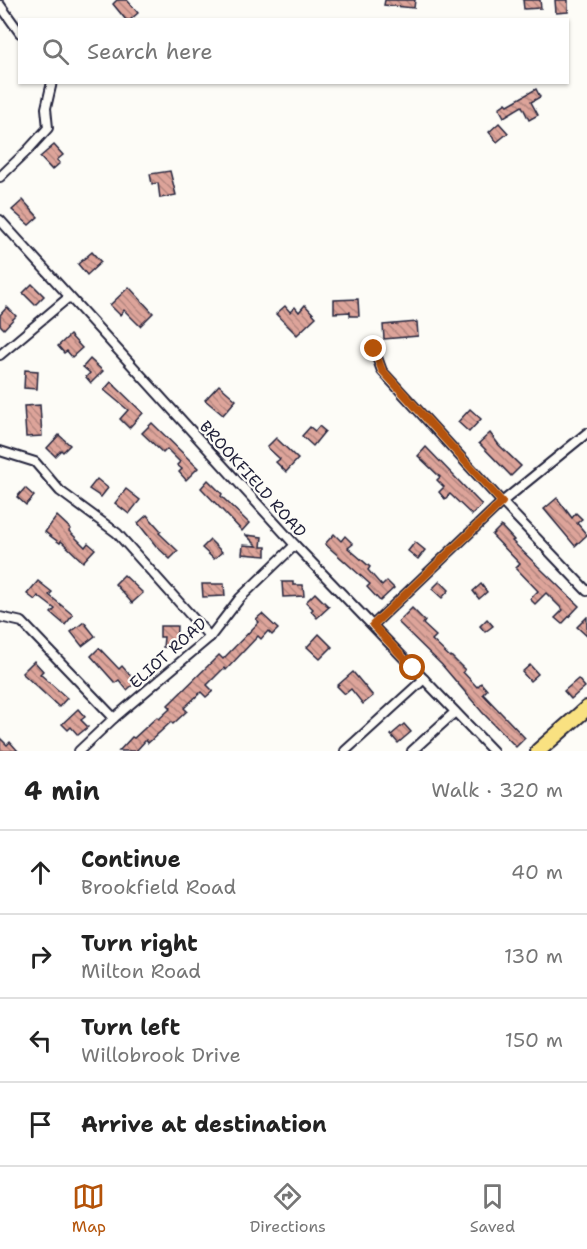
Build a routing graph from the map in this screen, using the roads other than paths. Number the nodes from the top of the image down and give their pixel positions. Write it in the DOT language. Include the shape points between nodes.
graph roads {
  1 [pos="0,5"];
  2 [pos="18,30"];
  3 [pos="52,84"];
  4 [pos="0,177"];
  5 [pos="0,220"];
  6 [pos="69,297"];
  7 [pos="374,349"];
  8 [pos="0,355"];
  9 [pos="587,433"];
  10 [pos="0,451"];
  11 [pos="502,502"];
  12 [pos="296,545"];
  13 [pos="587,591"];
  14 [pos="0,617"];
  15 [pos="373,625"];
  16 [pos="210,637"];
  17 [pos="424,679"];
  18 [pos="587,708"];
  19 [pos="455,712"];
  20 [pos="114,718"];
  21 [pos="80,751"];
  22 [pos="345,751"];
  23 [pos="412,751"];
  24 [pos="493,751"];
  25 [pos="538,751"];
  1 -- 2 [label="street"];
  3 -- 4 [label="street" via="46,108 48,128"];
  5 -- 6 [label="street, BROOKFIELD ROAD"];
  6 -- 8 [label="street"];
  6 -- 12 [label="street, BROOKFIELD ROAD"];
  7 -- 11 [label="street" via="382,370"];
  9 -- 11 [label="street"];
  10 -- 16 [label="street" via="34,462 60,491 117,533"];
  11 -- 13 [label="street"];
  11 -- 15 [label="street"];
  12 -- 15 [label="street, BROOKFIELD ROAD"];
  12 -- 16 [label="street, ELIOT ROAD" via="240,598"];
  14 -- 20 [label="street" via="22,622"];
  15 -- 17 [label="street, BROOKFIELD ROAD"];
  16 -- 20 [label="street, ELIOT ROAD"];
  17 -- 19 [label="street, BROOKFIELD ROAD"];
  17 -- 22 [label="street"];
  18 -- 25 [label="highway"];
  19 -- 23 [label="street"];
  19 -- 24 [label="street, BROOKFIELD ROAD"];
  20 -- 21 [label="street, ELIOT ROAD"];
}
